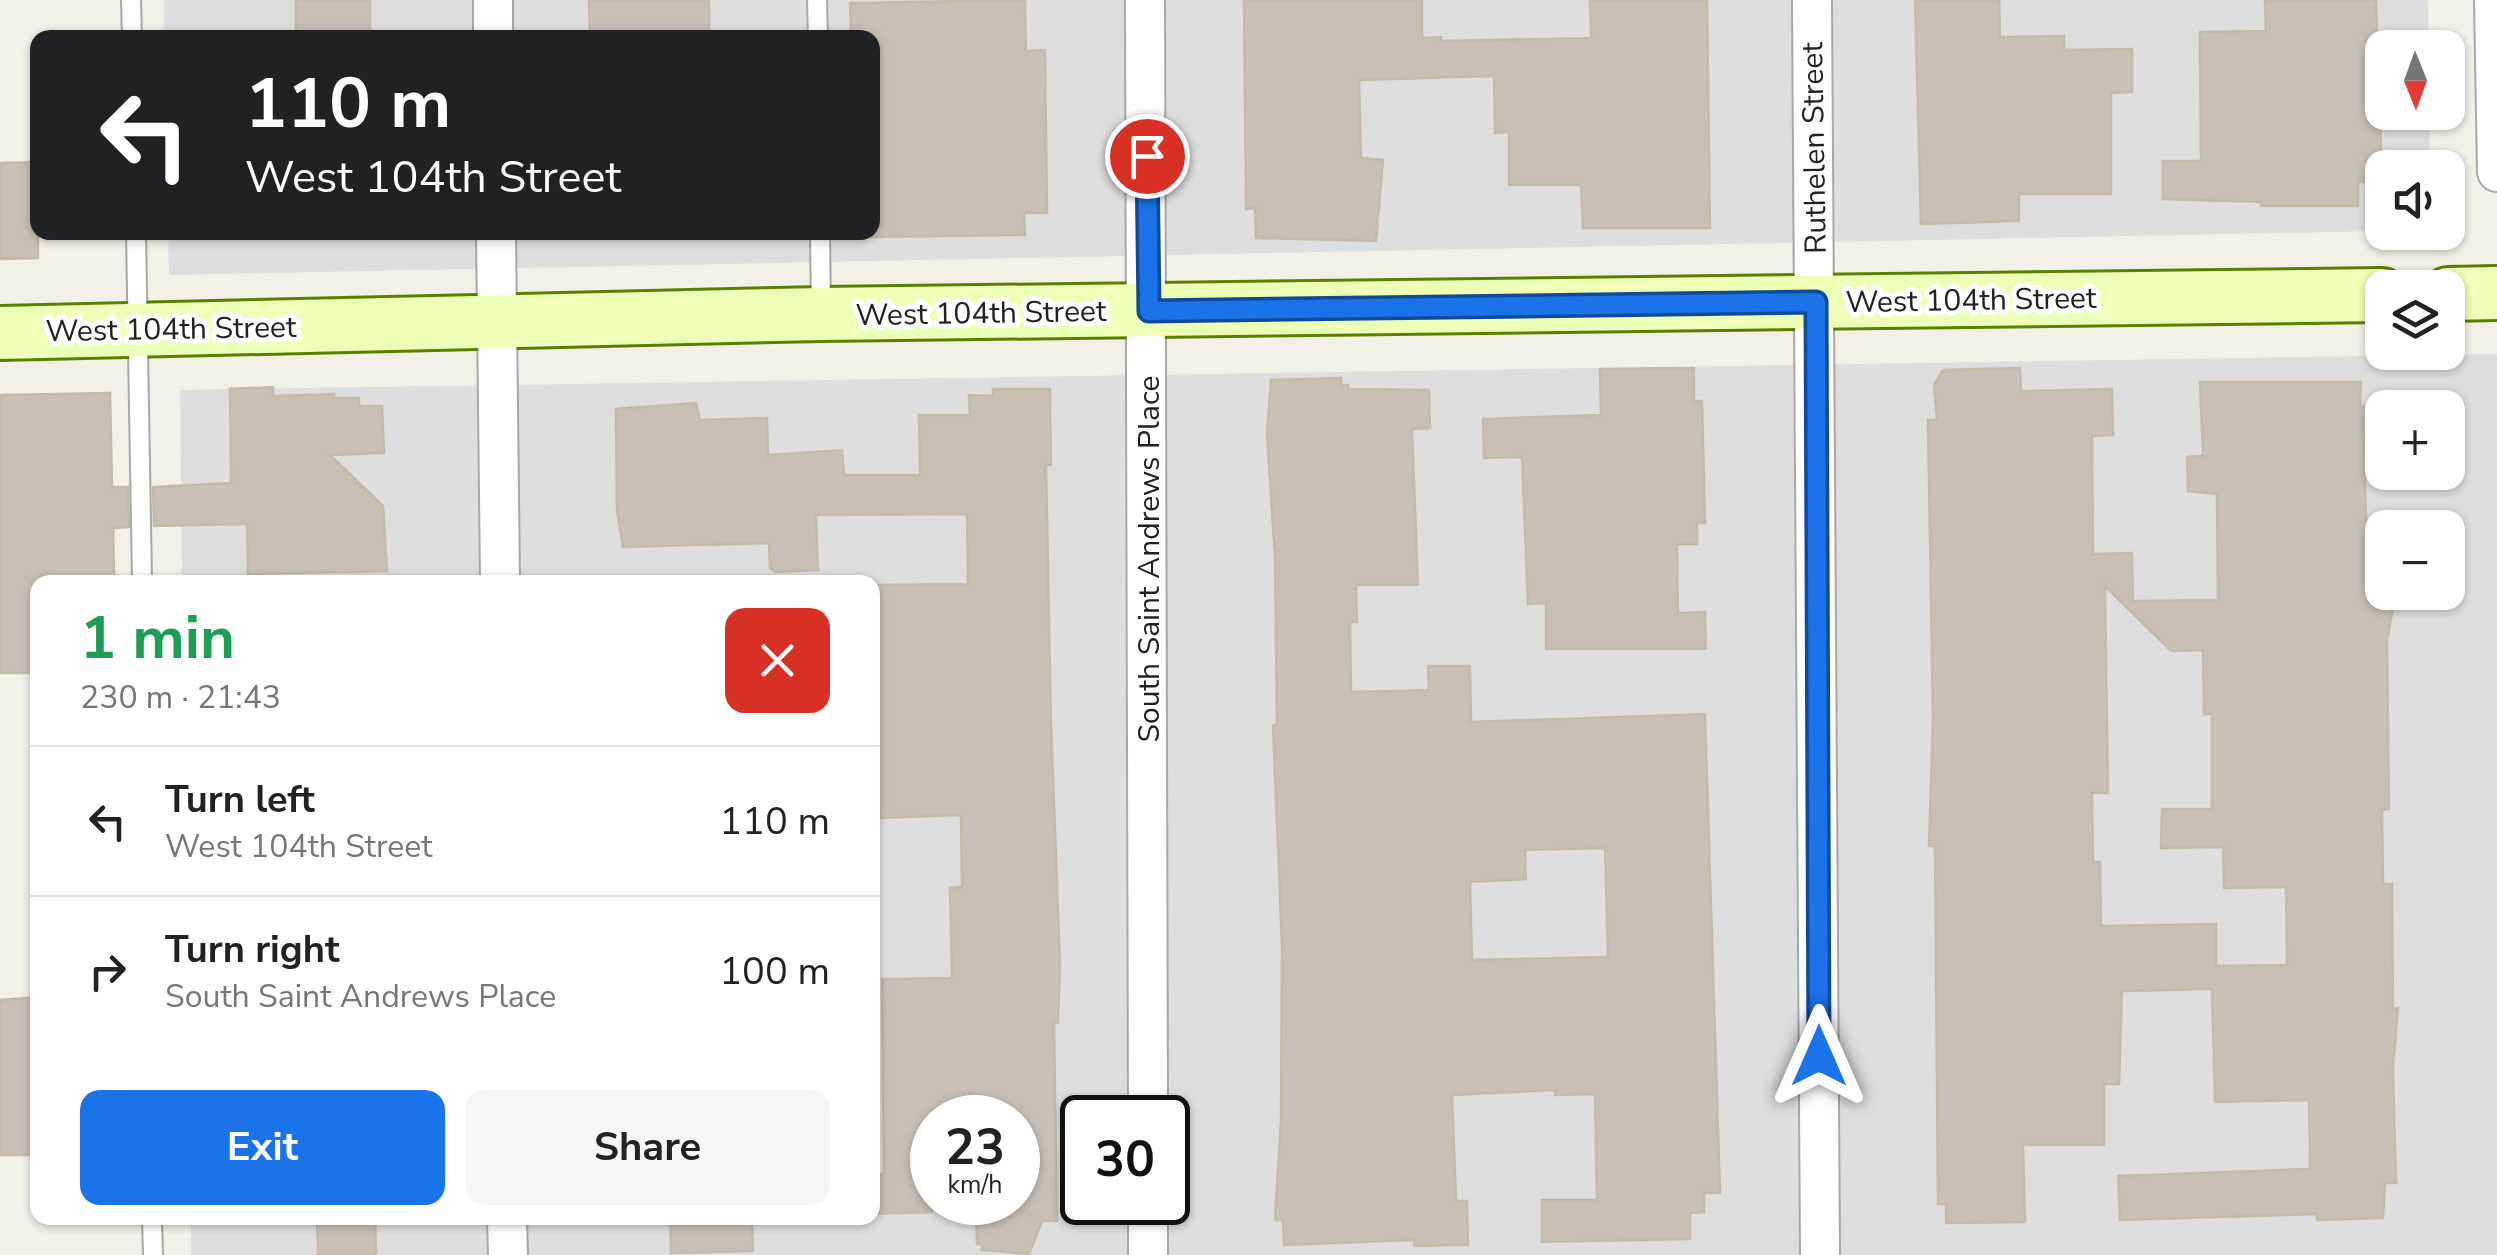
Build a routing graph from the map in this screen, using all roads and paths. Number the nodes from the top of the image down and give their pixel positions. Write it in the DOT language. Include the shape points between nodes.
graph roads {
  1 [pos="131,0"];
  2 [pos="493,0"];
  3 [pos="817,0"];
  4 [pos="1145,0"];
  5 [pos="1812,0"];
  6 [pos="2494,0"];
  7 [pos="132,30"];
  8 [pos="493,30"];
  9 [pos="818,30"];
  10 [pos="2497,172"];
  11 [pos="136,240"];
  12 [pos="496,240"];
  13 [pos="820,240"];
  14 [pos="2465,294"];
  15 [pos="2497,294"];
  16 [pos="2365,295"];
  17 [pos="1816,302"];
  18 [pos="1149,311"];
  19 [pos="821,314"];
  20 [pos="497,323"];
  21 [pos="138,328"];
  22 [pos="0,333"];
  23 [pos="142,575"];
  24 [pos="500,575"];
  25 [pos="1148,1095"];
  26 [pos="152,1225"];
  27 [pos="507,1225"];
  28 [pos="1148,1225"];
  29 [pos="153,1255"];
  30 [pos="508,1255"];
  31 [pos="1148,1255"];
  32 [pos="1820,1255"];
  1 -- 7 [label="lane"];
  2 -- 8 [label="street"];
  3 -- 9 [label="lane"];
  4 -- 18 [label="street, South Saint Andrews Place"];
  5 -- 17 [label="street, Ruthelen Street"];
  6 -- 10 [label="street"];
  11 -- 21 [label="lane"];
  12 -- 20 [label="street"];
  13 -- 19 [label="lane"];
  14 -- 15 [label="street"];
  16 -- 17 [label="street, West 104th Street"];
  17 -- 18 [label="street, West 104th Street"];
  17 -- 32 [label="street, Ruthelen Street"];
  18 -- 19 [label="street, West 104th Street"];
  18 -- 25 [label="street, South Saint Andrews Place"];
  19 -- 20 [label="street, West 104th Street"];
  20 -- 21 [label="street, West 104th Street"];
  20 -- 24 [label="street"];
  21 -- 22 [label="street, West 104th Street"];
  21 -- 23 [label="lane"];
  26 -- 29 [label="lane"];
  27 -- 30 [label="street"];
  28 -- 31 [label="street"];
}
